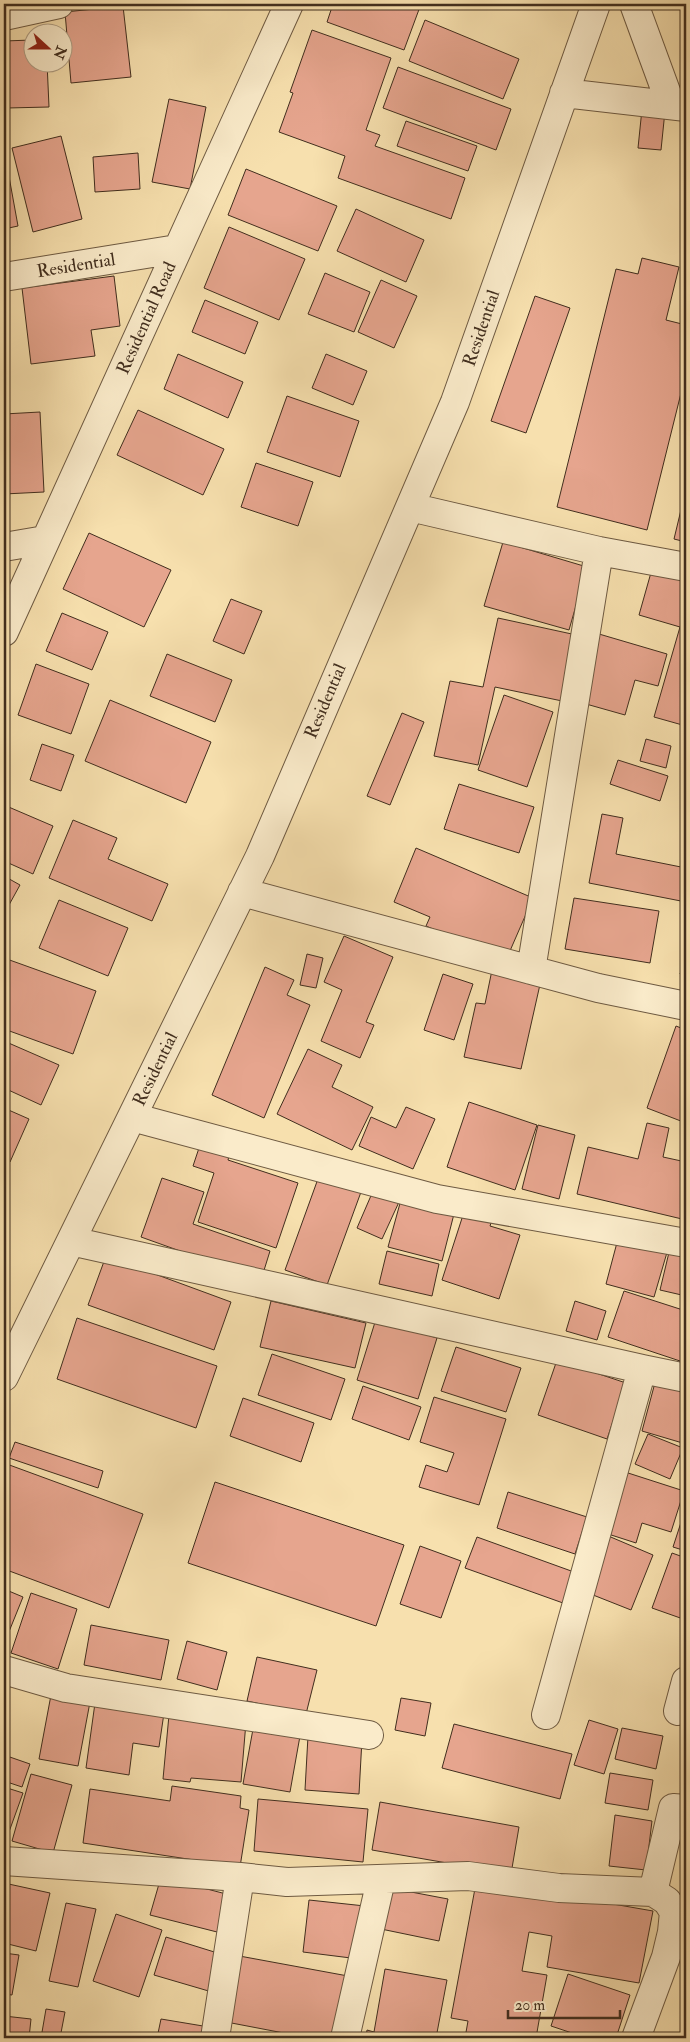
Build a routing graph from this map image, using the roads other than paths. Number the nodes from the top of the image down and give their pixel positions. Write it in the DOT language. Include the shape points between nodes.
graph roads {
  1 [pos="59,4"];
  2 [pos="289,4"];
  3 [pos="596,4"];
  4 [pos="634,4"];
  5 [pos="4,16"];
  6 [pos="564,93"];
  7 [pos="678,106"];
  8 [pos="177,249"];
  9 [pos="4,277"];
  10 [pos="410,507"];
  11 [pos="46,540"];
  12 [pos="4,547"];
  13 [pos="599,551"];
  14 [pos="686,567"];
  15 [pos="4,632"];
  16 [pos="242,892"];
  17 [pos="531,970"];
  18 [pos="686,1006"];
  19 [pos="132,1117"];
  20 [pos="71,1241"];
  21 [pos="686,1243"];
  22 [pos="642,1369"];
  23 [pos="4,1377"];
  24 [pos="686,1378"];
  25 [pos="4,1670"];
  26 [pos="686,1681"];
  27 [pos="678,1711"];
  28 [pos="546,1715"];
  29 [pos="369,1735"];
  30 [pos="686,1809"];
  31 [pos="4,1861"];
  32 [pos="240,1877"];
  33 [pos="381,1880"];
  34 [pos="653,1892"];
  35 [pos="215,2038"];
  36 [pos="346,2038"];
  37 [pos="636,2038"];
  1 -- 5 [label="street"];
  2 -- 8 [label="street, Residential Road"];
  3 -- 6 [label="street, Residential"];
  4 -- 7 [label="street"];
  6 -- 7 [label="street"];
  6 -- 10 [label="street, Residential" via="455,402"];
  8 -- 9 [label="street, Residential"];
  8 -- 11 [label="street, Residential Road"];
  10 -- 13 [label="street"];
  10 -- 16 [label="street, Residential"];
  11 -- 12 [label="street"];
  11 -- 15 [label="street, Residential Road"];
  13 -- 14 [label="street"];
  13 -- 17 [label="street"];
  16 -- 17 [label="street"];
  16 -- 19 [label="street, Residential"];
  17 -- 18 [label="street"];
  19 -- 20 [label="street, Residential"];
  19 -- 21 [label="street" via="437,1199"];
  20 -- 22 [label="street"];
  20 -- 23 [label="street, Residential"];
  22 -- 24 [label="street"];
  22 -- 28 [label="street"];
  25 -- 29 [label="street" via="66,1688"];
  26 -- 27 [label="street"];
  30 -- 34 [label="street" via="673,1808"];
  31 -- 32 [label="street"];
  32 -- 33 [label="street" via="287,1882"];
  32 -- 35 [label="street"];
  33 -- 34 [label="street" via="468,1876 559,1888"];
  33 -- 36 [label="street"];
  34 -- 37 [label="street" via="668,1901 674,1912 672,1932"];
}
